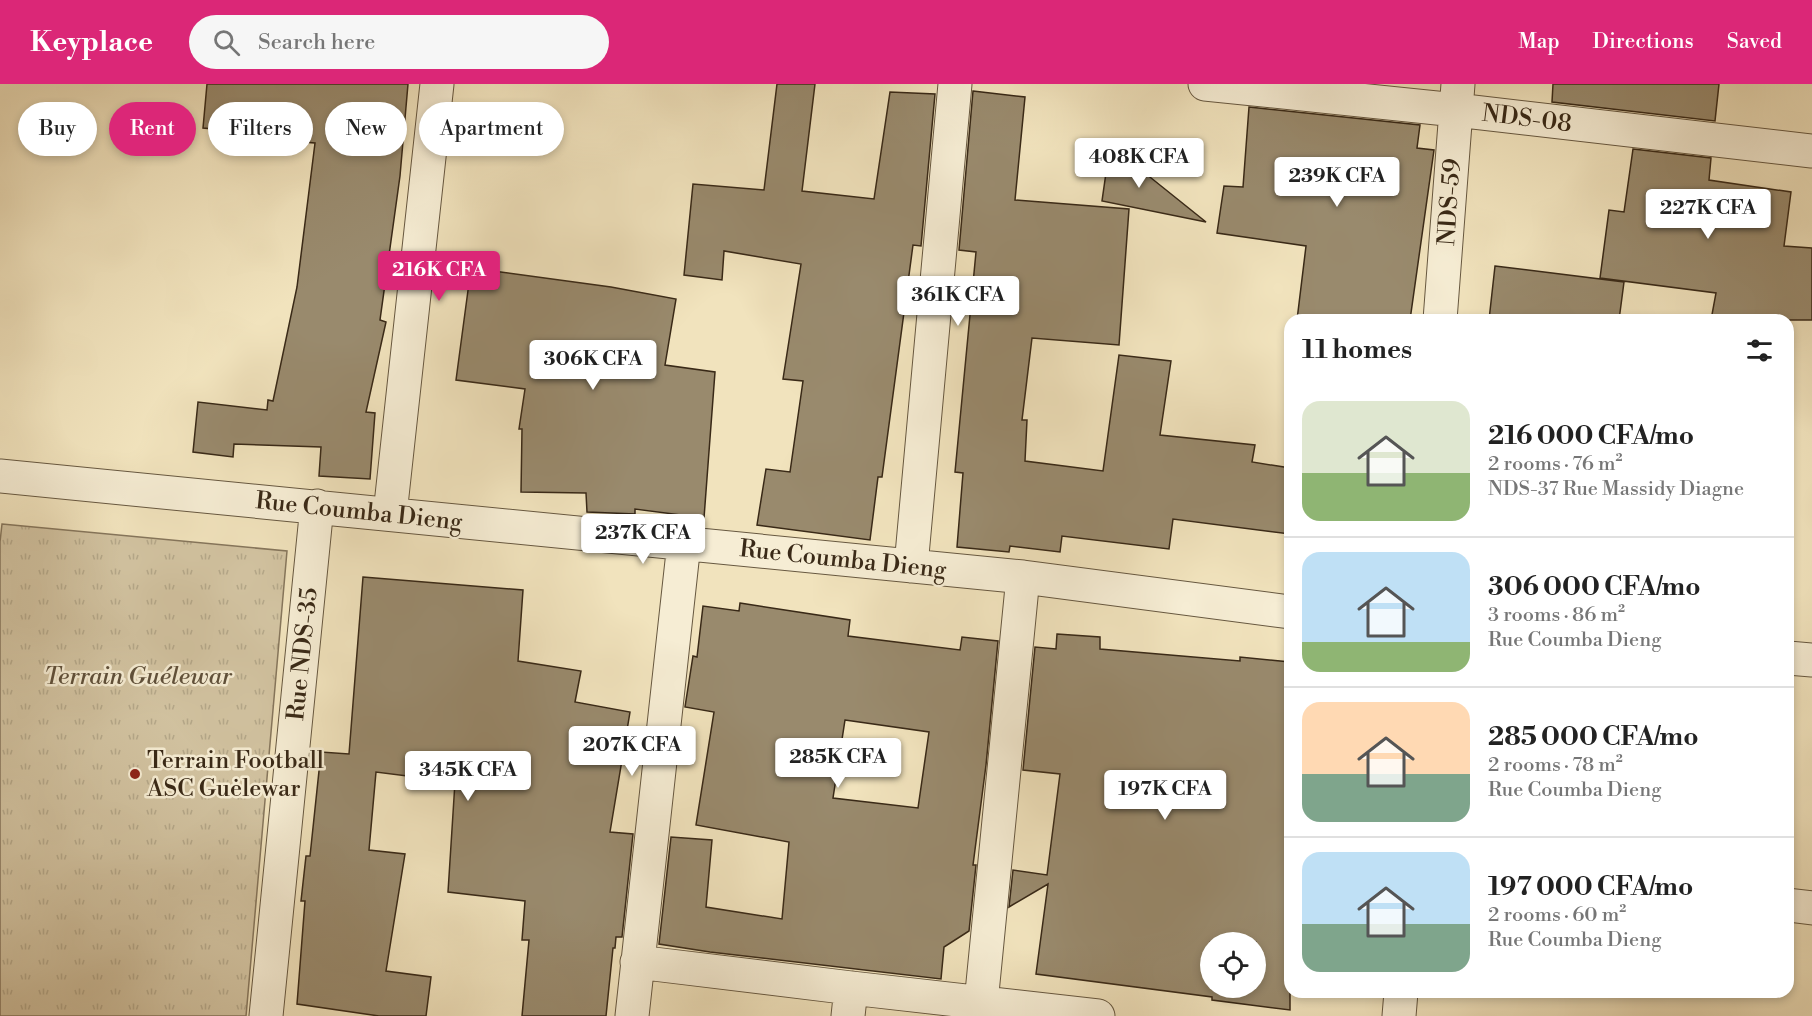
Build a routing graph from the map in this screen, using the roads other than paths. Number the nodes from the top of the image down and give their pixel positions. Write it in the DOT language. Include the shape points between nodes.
graph roads {
  1 [pos="437,84"];
  2 [pos="955,84"];
  3 [pos="1205,84"];
  4 [pos="1457,97"];
  5 [pos="1812,151"];
  6 [pos="1440,314"];
  7 [pos="0,476"];
  8 [pos="317,506"];
  9 [pos="390,514"];
  10 [pos="684,543"];
  11 [pos="910,566"];
  12 [pos="1023,577"];
  13 [pos="1284,611"];
  14 [pos="1794,658"];
  15 [pos="1812,660"];
  16 [pos="1794,906"];
  17 [pos="1812,908"];
  18 [pos="638,962"];
  19 [pos="1400,998"];
  20 [pos="849,1002"];
  21 [pos="981,1003"];
  22 [pos="266,1016"];
  23 [pos="632,1016"];
  24 [pos="1098,1016"];
  25 [pos="1399,1016"];
  1 -- 9 [label="street"];
  2 -- 11 [label="street"];
  3 -- 4 [label="street, NDS-08"];
  4 -- 5 [label="street, NDS-08"];
  4 -- 6 [label="street, NDS-59"];
  7 -- 8 [label="street, Rue Coumba Dieng"];
  8 -- 9 [label="street, Rue Coumba Dieng"];
  8 -- 22 [label="street, Rue NDS-35"];
  9 -- 10 [label="street, Rue Coumba Dieng"];
  10 -- 11 [label="street, Rue Coumba Dieng"];
  10 -- 18 [label="street"];
  11 -- 12 [label="street, Rue Coumba Dieng"];
  12 -- 13 [label="street, Rue Coumba Dieng"];
  12 -- 21 [label="street"];
  14 -- 15 [label="street"];
  16 -- 17 [label="street"];
  18 -- 20 [label="street"];
  18 -- 23 [label="street"];
  19 -- 25 [label="street"];
  20 -- 21 [label="street"];
  21 -- 24 [label="street"];
}
